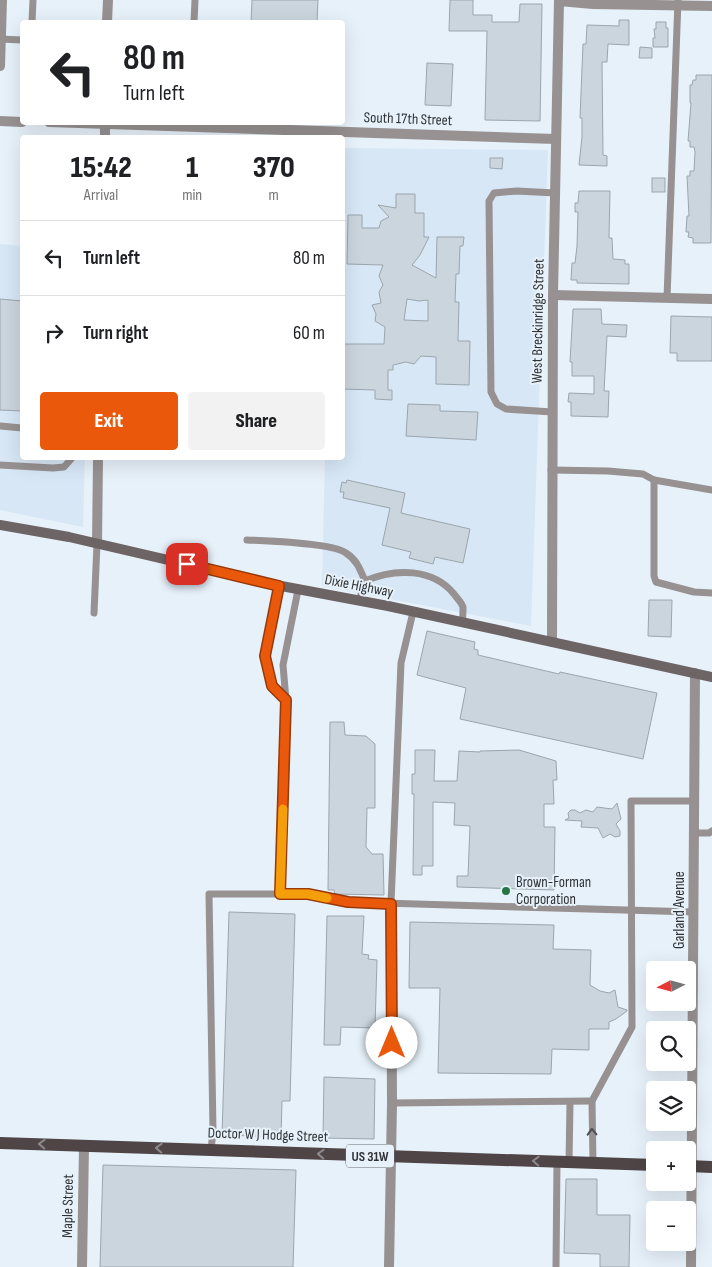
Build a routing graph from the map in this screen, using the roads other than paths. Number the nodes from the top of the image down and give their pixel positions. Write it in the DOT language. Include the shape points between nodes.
graph roads {
  1 [pos="2,0"];
  2 [pos="33,0"];
  3 [pos="108,0"];
  4 [pos="195,0"];
  5 [pos="559,0"];
  6 [pos="678,3"];
  7 [pos="712,6"];
  8 [pos="32,20"];
  9 [pos="107,20"];
  10 [pos="194,20"];
  11 [pos="0,39"];
  12 [pos="20,40"];
  13 [pos="0,66"];
  14 [pos="0,121"];
  15 [pos="20,122"];
  16 [pos="186,125"];
  17 [pos="217,133"];
  18 [pos="330,135"];
  19 [pos="345,135"];
  20 [pos="556,139"];
  21 [pos="555,193"];
  22 [pos="553,295"];
  23 [pos="668,298"];
  24 [pos="712,299"];
  25 [pos="552,412"];
  26 [pos="0,426"];
  27 [pos="20,428"];
  28 [pos="70,460"];
  29 [pos="98,460"];
  30 [pos="0,465"];
  31 [pos="551,470"];
  32 [pos="654,480"];
  33 [pos="712,490"];
  34 [pos="0,525"];
  35 [pos="247,540"];
  36 [pos="97,544"];
  37 [pos="366,581"];
  38 [pos="279,586"];
  39 [pos="298,590"];
  40 [pos="712,593"];
  41 [pos="359,601"];
  42 [pos="413,612"];
  43 [pos="94,613"];
  44 [pos="462,623"];
  45 [pos="552,642"];
  46 [pos="695,673"];
  47 [pos="712,677"];
  48 [pos="286,700"];
  49 [pos="694,801"];
  50 [pos="694,833"];
  51 [pos="711,833"];
  52 [pos="280,894"];
  53 [pos="391,904"];
  54 [pos="632,911"];
  55 [pos="694,912"];
  56 [pos="570,1102"];
  57 [pos="592,1102"];
  58 [pos="392,1103"];
  59 [pos="690,1141"];
  60 [pos="0,1143"];
  61 [pos="84,1146"];
  62 [pos="211,1150"];
  63 [pos="390,1156"];
  64 [pos="563,1162"];
  65 [pos="593,1164"];
  66 [pos="646,1165"];
  67 [pos="696,1166"];
  68 [pos="712,1167"];
  69 [pos="690,1191"];
  70 [pos="82,1267"];
  71 [pos="388,1267"];
  72 [pos="556,1267"];
  73 [pos="691,1267"];
  1 -- 11 [label="street"];
  2 -- 8 [label="lane"];
  3 -- 9 [label="street"];
  4 -- 10 [label="lane"];
  5 -- 6 [label="street" via="592,4"];
  5 -- 20 [label="street, West Breckinridge Street"];
  6 -- 7 [label="street"];
  6 -- 23 [label="lane"];
  11 -- 12 [label="lane"];
  11 -- 13 [label="street"];
  14 -- 15 [label="street"];
  16 -- 17 [label="street, South 17th Street"];
  17 -- 18 [label="street, South 17th Street"];
  19 -- 20 [label="street, South 17th Street"];
  20 -- 21 [label="street, West Breckinridge Street"];
  21 -- 22 [label="street, West Breckinridge Street"];
  21 -- 25 [label="lane" via="494,193 489,202 491,392 497,404 506,409"];
  22 -- 23 [label="street"];
  22 -- 25 [label="street, West Breckinridge Street"];
  23 -- 24 [label="street"];
  25 -- 31 [label="street, West Breckinridge Street"];
  26 -- 27 [label="lane"];
  28 -- 30 [label="lane" via="64,467 53,468"];
  29 -- 36 [label="street"];
  31 -- 32 [label="lane" via="644,474"];
  31 -- 45 [label="street, West Breckinridge Street"];
  32 -- 33 [label="lane"];
  32 -- 40 [label="lane" via="656,582"];
  34 -- 36 [label="street, Dixie Highway"];
  35 -- 37 [label="lane" via="309,544 344,551 358,563"];
  36 -- 38 [label="street, Dixie Highway"];
  36 -- 43 [label="lane"];
  37 -- 41 [label="lane"];
  37 -- 44 [label="lane" via="375,576 407,572 436,578 447,585 463,606"];
  38 -- 39 [label="street, Dixie Highway"];
  38 -- 48 [label="lane" via="265,656 272,686"];
  39 -- 41 [label="street, Dixie Highway"];
  39 -- 48 [label="lane" via="282,665"];
  41 -- 42 [label="street, Dixie Highway"];
  42 -- 44 [label="street, Dixie Highway"];
  42 -- 53 [label="lane" via="401,663"];
  44 -- 45 [label="street, Dixie Highway"];
  45 -- 46 [label="street, Dixie Highway"];
  46 -- 47 [label="street, Dixie Highway"];
  46 -- 49 [label="street, Garland Avenue"];
  48 -- 52 [label="lane"];
  49 -- 50 [label="street, Garland Avenue"];
  49 -- 54 [label="lane" via="631,801"];
  50 -- 51 [label="lane"];
  50 -- 55 [label="street, Garland Avenue"];
  52 -- 53 [label="lane" via="308,894 348,902"];
  52 -- 62 [label="lane" via="209,894"];
  53 -- 54 [label="lane"];
  53 -- 58 [label="street"];
  54 -- 55 [label="lane"];
  54 -- 57 [label="lane" via="632,1028"];
  55 -- 59 [label="street, Garland Avenue"];
  56 -- 57 [label="lane"];
  56 -- 58 [label="lane"];
  56 -- 64 [label="lane"];
  65 -- 57 [label="lane, one-way"];
  58 -- 63 [label="street"];
  61 -- 60 [label="main road, Doctor W J Hodge Street / US 31W, one-way"];
  62 -- 61 [label="main road, Doctor W J Hodge Street / US 31W, one-way"];
  61 -- 70 [label="street, Maple Street"];
  63 -- 62 [label="main road, Doctor W J Hodge Street / US 31W, one-way"];
  64 -- 63 [label="main road, Doctor W J Hodge Street / US 31W, one-way"];
  63 -- 71 [label="street"];
  64 -- 65 [label="main road, Doctor W J Hodge Street / US 31W"];
  64 -- 72 [label="lane"];
  65 -- 66 [label="main road, Doctor W J Hodge Street / US 31W"];
  67 -- 68 [label="main road"];
  69 -- 73 [label="street, Garland Avenue"];
}
